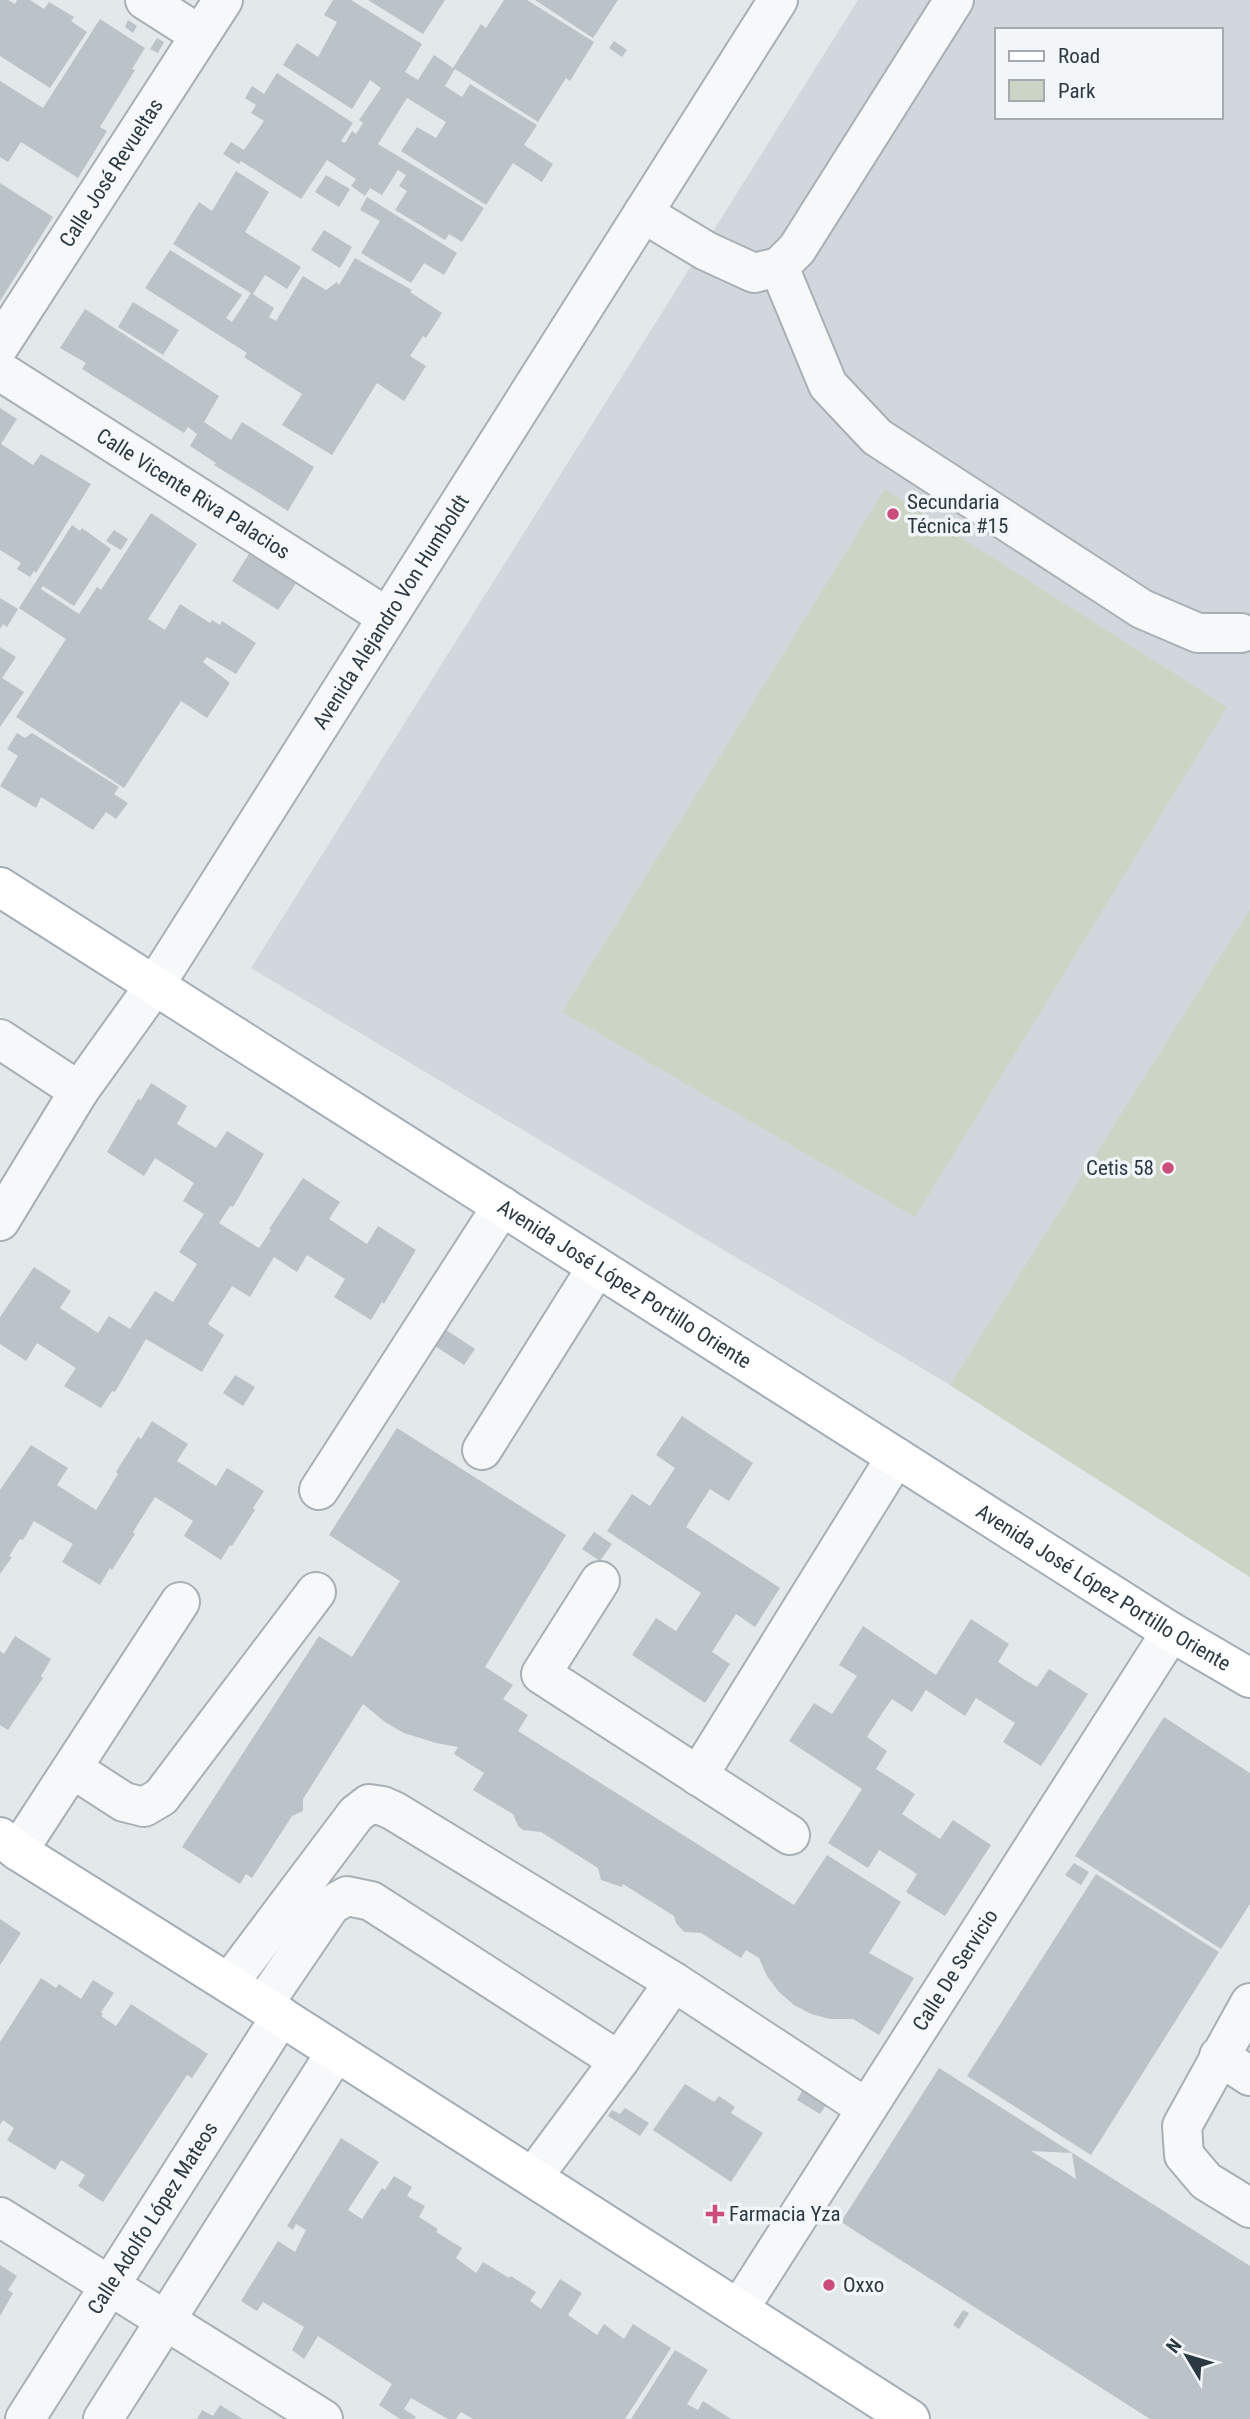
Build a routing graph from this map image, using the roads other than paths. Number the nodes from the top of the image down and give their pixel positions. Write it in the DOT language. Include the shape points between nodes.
graph roads {
  1 [pos="145,0"];
  2 [pos="223,0"];
  3 [pos="778,0"];
  4 [pos="954,0"];
  5 [pos="200,35"];
  6 [pos="643,213"];
  7 [pos="779,267"];
  8 [pos="0,345"];
  9 [pos="0,371"];
  10 [pos="387,617"];
  11 [pos="1241,633"];
  12 [pos="0,887"];
  13 [pos="155,985"];
  14 [pos="0,1039"];
  15 [pos="79,1091"];
  16 [pos="502,1206"];
  17 [pos="1,1217"];
  18 [pos="597,1267"];
  19 [pos="482,1450"];
  20 [pos="896,1457"];
  21 [pos="319,1490"];
  22 [pos="600,1581"];
  23 [pos="316,1592"];
  24 [pos="180,1602"];
  25 [pos="1171,1632"];
  26 [pos="1250,1678"];
  27 [pos="73,1769"];
  28 [pos="698,1776"];
  29 [pos="790,1835"];
  30 [pos="9,1844"];
  31 [pos="674,1982"];
  32 [pos="229,1983"];
  33 [pos="1250,2003"];
  34 [pos="272,2010"];
  35 [pos="336,2052"];
  36 [pos="619,2061"];
  37 [pos="1234,2066"];
  38 [pos="866,2108"];
  39 [pos="533,2177"];
  40 [pos="1250,2208"];
  41 [pos="0,2217"];
  42 [pos="110,2286"];
  43 [pos="739,2309"];
  44 [pos="165,2321"];
  45 [pos="25,2419"];
  46 [pos="103,2419"];
  47 [pos="323,2419"];
  48 [pos="910,2419"];
  1 -- 5 [label="street"];
  2 -- 5 [label="street, Calle José Revueltas"];
  3 -- 6 [label="street, Avenida Alejandro Von Humboldt"];
  4 -- 7 [label="street" via="797,249"];
  5 -- 8 [label="street, Calle José Revueltas"];
  6 -- 7 [label="street" via="754,273"];
  6 -- 10 [label="street, Avenida Alejandro Von Humboldt"];
  7 -- 11 [label="street" via="828,385 877,437 1142,609 1198,632"];
  9 -- 10 [label="street, Calle Vicente Riva Palacios"];
  10 -- 13 [label="street, Avenida Alejandro Von Humboldt"];
  12 -- 13 [label="main road, Avenida José López Portillo Oriente"];
  13 -- 15 [label="street, Avenida Alejandro Von Humboldt"];
  13 -- 16 [label="main road, Avenida José López Portillo Oriente"];
  14 -- 15 [label="street"];
  15 -- 17 [label="street, Avenida Alejandro Von Humboldt"];
  16 -- 18 [label="main road, Avenida José López Portillo Oriente"];
  16 -- 21 [label="street"];
  18 -- 19 [label="street"];
  18 -- 20 [label="main road, Avenida José López Portillo Oriente"];
  20 -- 25 [label="main road, Avenida José López Portillo Oriente"];
  20 -- 28 [label="street"];
  22 -- 28 [label="street" via="541,1674"];
  23 -- 27 [label="street" via="161,1797 144,1807 124,1802"];
  24 -- 27 [label="street"];
  25 -- 26 [label="main road, Avenida José López Portillo Oriente"];
  25 -- 38 [label="street, Calle De Servicio"];
  27 -- 30 [label="street"];
  28 -- 29 [label="street"];
  30 -- 32 [label="main road"];
  31 -- 32 [label="street" via="394,1811 369,1804 356,1814"];
  31 -- 36 [label="street"];
  31 -- 38 [label="street"];
  32 -- 34 [label="main road"];
  33 -- 37 [label="street"];
  34 -- 35 [label="main road"];
  34 -- 36 [label="street, Calle Adolfo López Mateos" via="331,1905 347,1896 371,1901"];
  34 -- 42 [label="street, Calle Adolfo López Mateos"];
  35 -- 39 [label="main road"];
  35 -- 44 [label="street"];
  36 -- 39 [label="street"];
  37 -- 40 [label="street" via="1182,2126 1184,2155 1206,2181"];
  38 -- 43 [label="street, Calle De Servicio"];
  39 -- 43 [label="main road"];
  41 -- 42 [label="street"];
  42 -- 44 [label="street"];
  42 -- 45 [label="street, Calle Adolfo López Mateos"];
  43 -- 48 [label="main road"];
  44 -- 46 [label="street"];
  44 -- 47 [label="street"];
}
